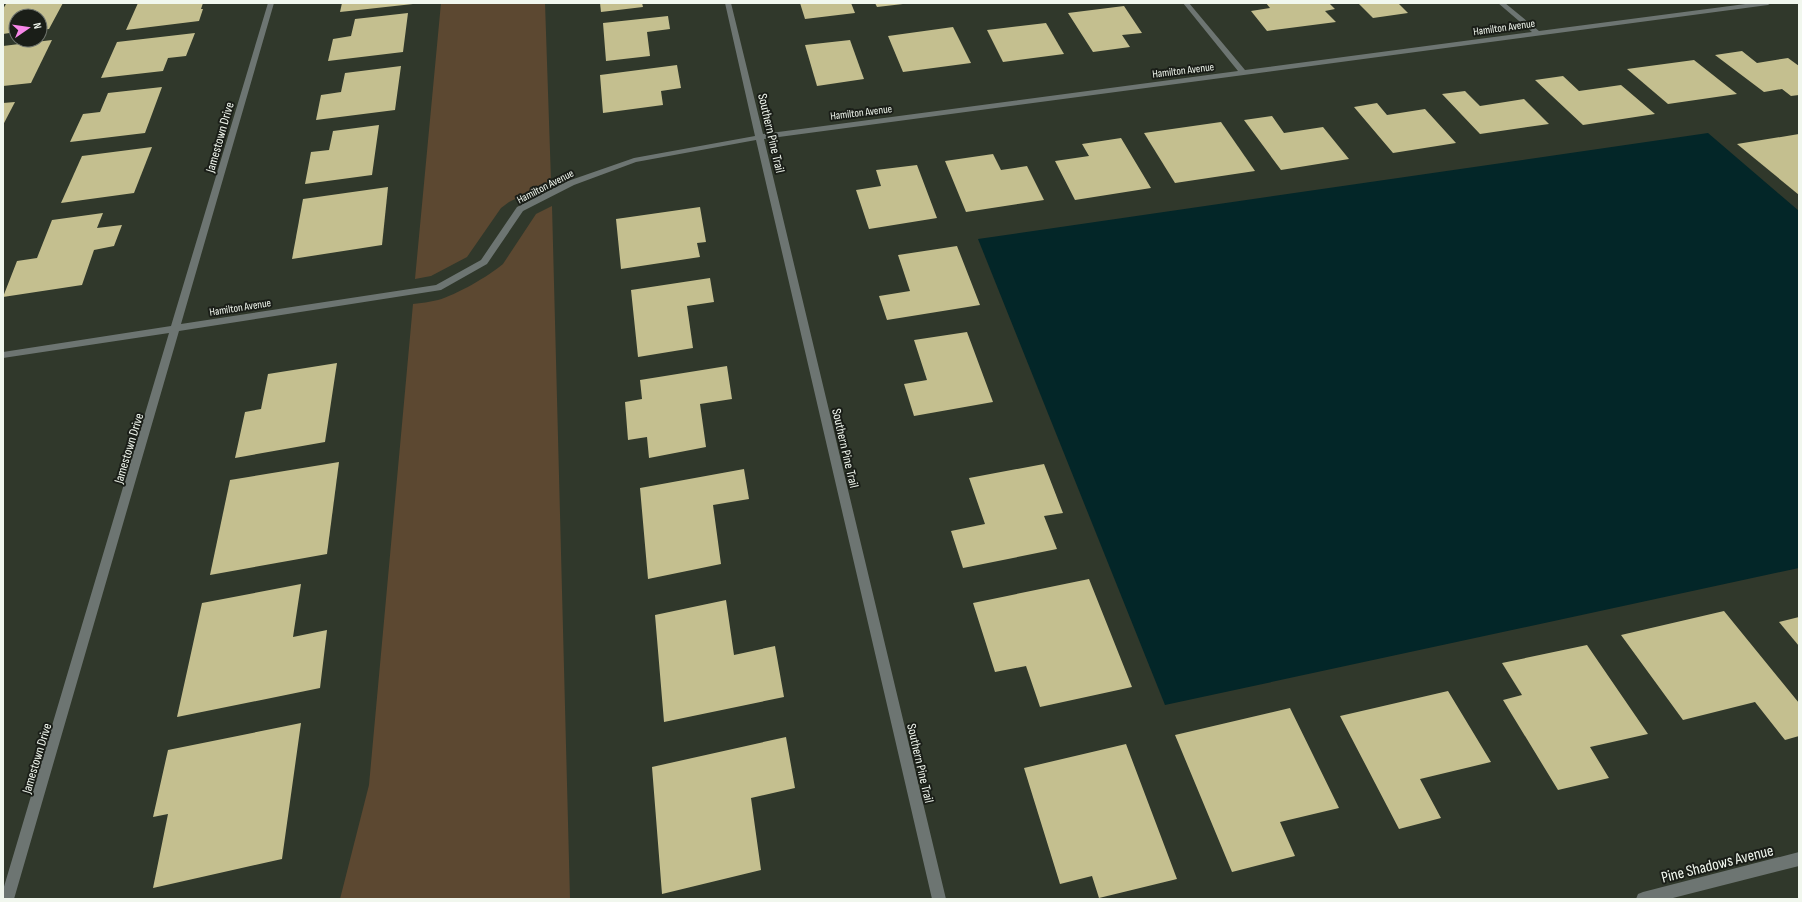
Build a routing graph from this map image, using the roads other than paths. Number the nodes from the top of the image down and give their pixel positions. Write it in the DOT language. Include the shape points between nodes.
graph roads {
  1 [pos="272,3"];
  2 [pos="728,3"];
  3 [pos="1186,3"];
  4 [pos="1501,3"];
  5 [pos="1768,3"];
  6 [pos="1538,34"];
  7 [pos="1243,74"];
  8 [pos="760,137"];
  9 [pos="177,328"];
  10 [pos="3,355"];
  11 [pos="1799,860"];
  12 [pos="8,899"];
  13 [pos="939,899"];
  14 [pos="1643,899"];
  1 -- 9 [label="street, Jamestown Drive"];
  2 -- 8 [label="street, Southern Pine Trail"];
  3 -- 7 [label="street"];
  4 -- 6 [label="street"];
  5 -- 6 [label="street, Hamilton Avenue"];
  6 -- 7 [label="street, Hamilton Avenue"];
  7 -- 8 [label="street, Hamilton Avenue"];
  8 -- 9 [label="street, Hamilton Avenue" via="634,160 571,183 520,209 484,262 438,288"];
  8 -- 13 [label="street, Southern Pine Trail"];
  9 -- 10 [label="street, Hamilton Avenue"];
  9 -- 12 [label="street, Jamestown Drive"];
  11 -- 14 [label="street, Pine Shadows Avenue"];
}
